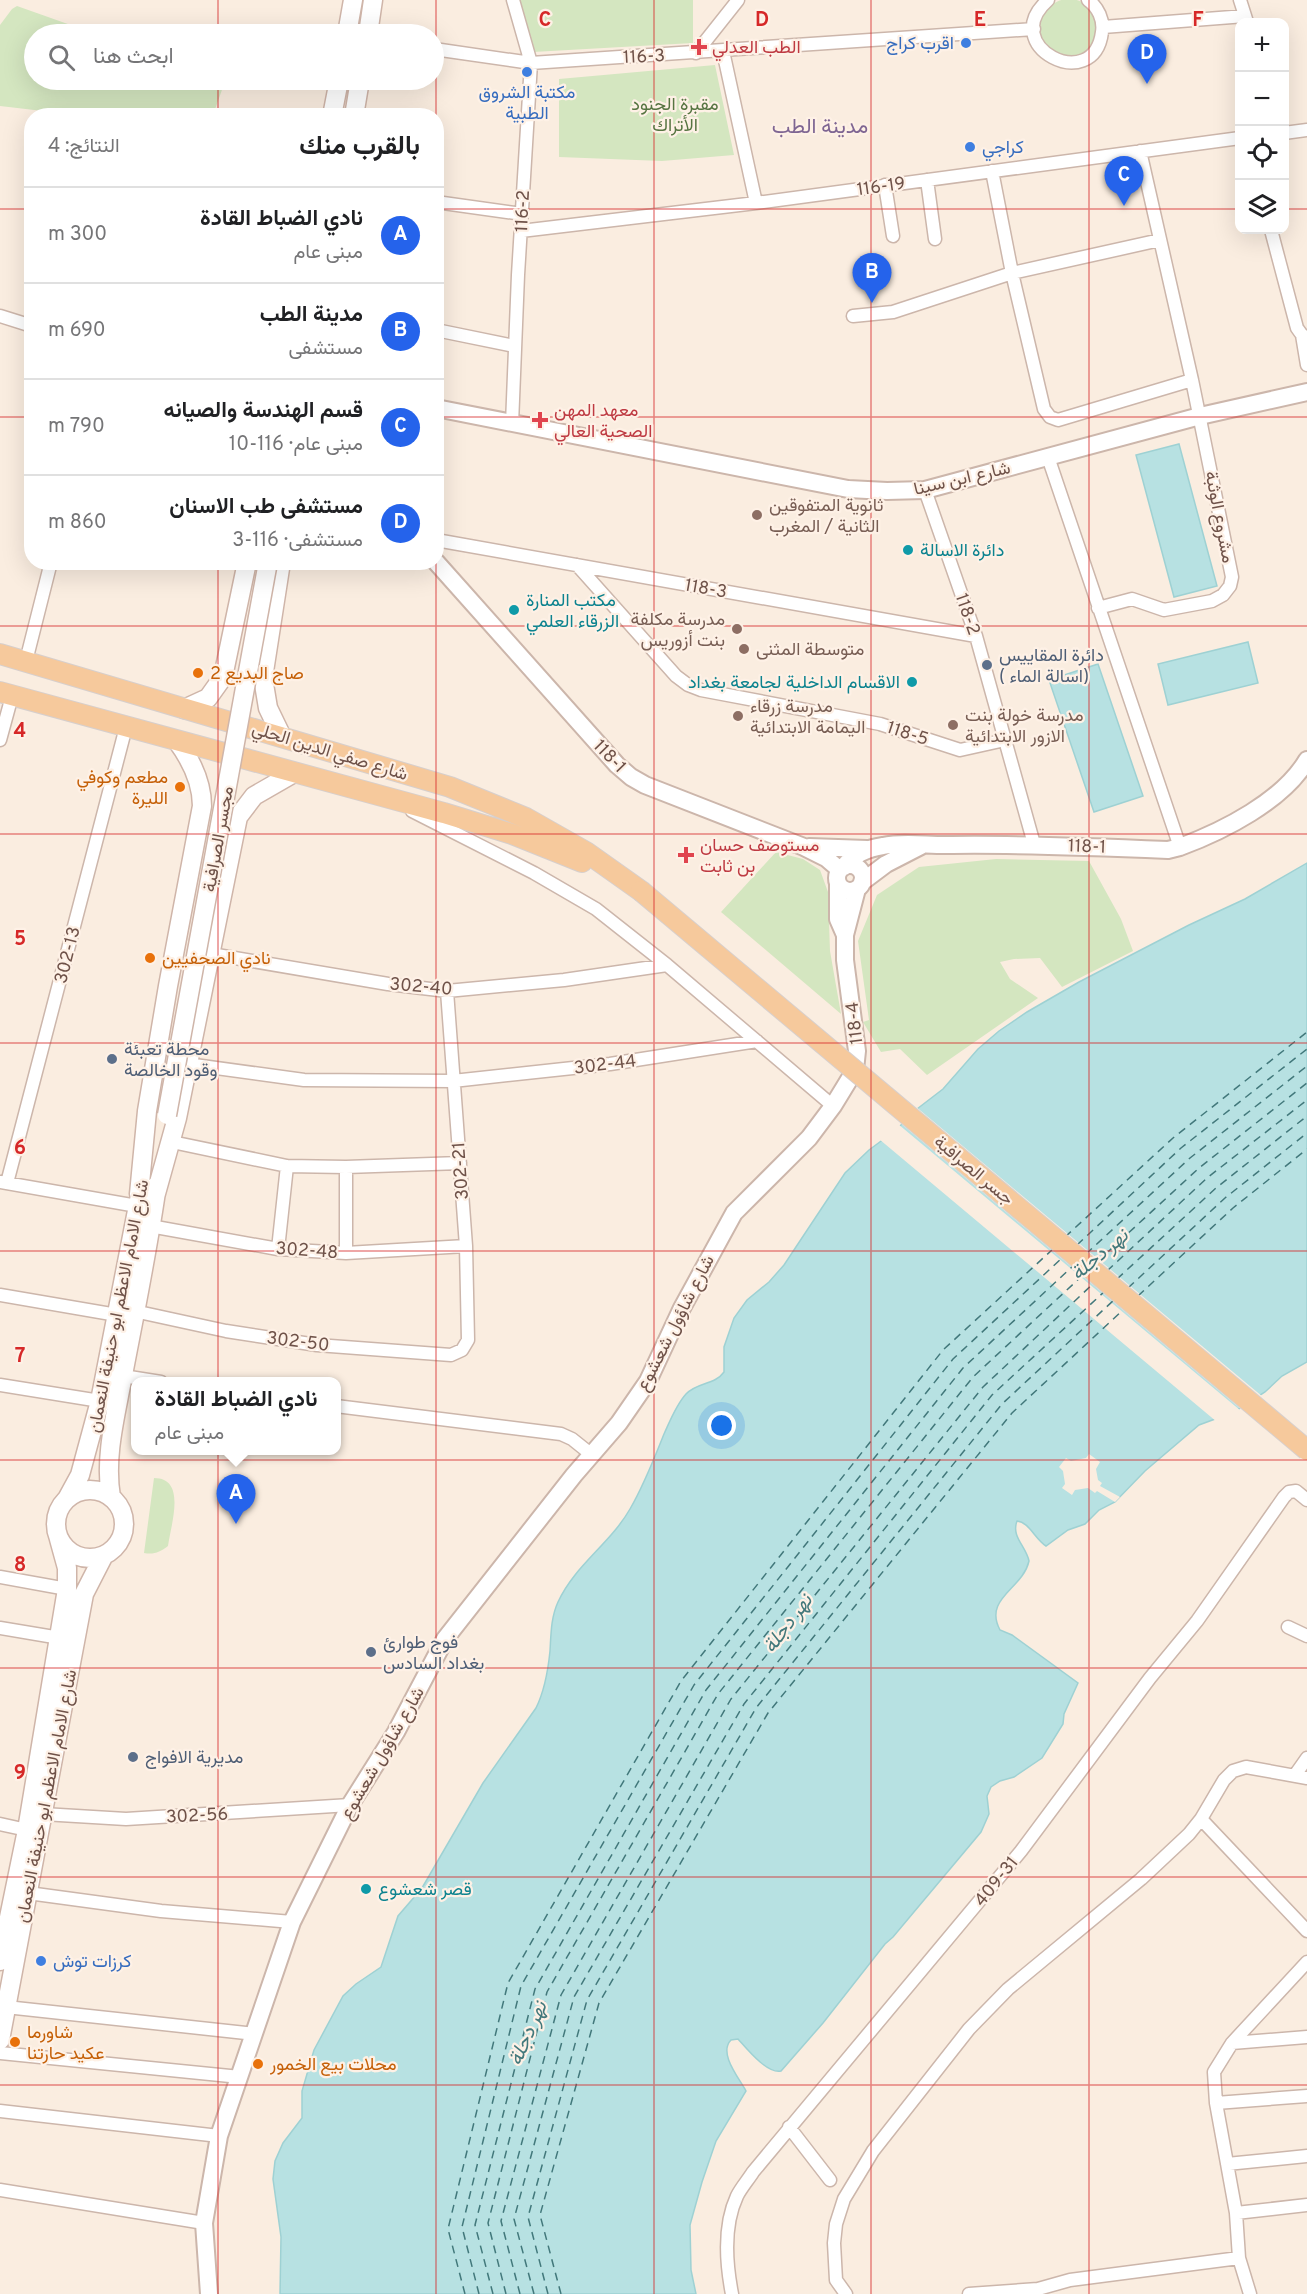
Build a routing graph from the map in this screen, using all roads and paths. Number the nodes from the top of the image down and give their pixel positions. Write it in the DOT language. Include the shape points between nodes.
graph roads {
  1 [pos="353,0"];
  2 [pos="373,0"];
  3 [pos="513,0"];
  4 [pos="738,0"];
  5 [pos="1048,0"];
  6 [pos="1088,0"];
  7 [pos="1240,0"];
  8 [pos="1246,18"];
  9 [pos="1235,20"];
  10 [pos="349,24"];
  11 [pos="369,24"];
  12 [pos="1103,27"];
  13 [pos="1034,29"];
  14 [pos="444,50"];
  15 [pos="723,51"];
  16 [pos="696,53"];
  17 [pos="531,63"];
  18 [pos="337,90"];
  19 [pos="358,90"];
  20 [pos="334,108"];
  21 [pos="355,108"];
  22 [pos="1307,130"];
  23 [pos="1289,132"];
  24 [pos="1235,139"];
  25 [pos="1140,151"];
  26 [pos="992,171"];
  27 [pos="927,180"];
  28 [pos="885,185"];
  29 [pos="444,203"];
  30 [pos="756,203"];
  31 [pos="522,214"];
  32 [pos="521,231"];
  33 [pos="1272,234"];
  34 [pos="893,236"];
  35 [pos="935,239"];
  36 [pos="1160,240"];
  37 [pos="1012,273"];
  38 [pos="0,316"];
  39 [pos="853,316"];
  40 [pos="24,324"];
  41 [pos="444,332"];
  42 [pos="1304,336"];
  43 [pos="514,346"];
  44 [pos="1307,364"];
  45 [pos="1192,380"];
  46 [pos="1307,392"];
  47 [pos="444,410"];
  48 [pos="1200,416"];
  49 [pos="512,424"];
  50 [pos="1048,456"];
  51 [pos="925,490"];
  52 [pos="444,541"];
  53 [pos="577,565"];
  54 [pos="49,570"];
  55 [pos="245,570"];
  56 [pos="258,570"];
  57 [pos="266,570"];
  58 [pos="280,570"];
  59 [pos="443,570"];
  60 [pos="1098,608"];
  61 [pos="976,636"];
  62 [pos="0,654"];
  63 [pos="26,661"];
  64 [pos="223,677"];
  65 [pos="264,688"];
  66 [pos="6,694"];
  67 [pos="184,708"];
  68 [pos="126,727"];
  69 [pos="282,737"];
  70 [pos="0,740"];
  71 [pos="1005,740"];
  72 [pos="177,741"];
  73 [pos="1307,760"];
  74 [pos="294,773"];
  75 [pos="202,797"];
  76 [pos="384,797"];
  77 [pos="243,809"];
  78 [pos="1034,844"];
  79 [pos="921,846"];
  80 [pos="804,847"];
  81 [pos="1180,848"];
  82 [pos="871,849"];
  83 [pos="841,873"];
  84 [pos="860,886"];
  85 [pos="641,891"];
  86 [pos="845,935"];
  87 [pos="211,954"];
  88 [pos="668,965"];
  89 [pos="447,991"];
  90 [pos="757,1041"];
  91 [pos="187,1064"];
  92 [pos="453,1081"];
  93 [pos="833,1106"];
  94 [pos="163,1114"];
  95 [pos="172,1142"];
  96 [pos="460,1163"];
  97 [pos="287,1166"];
  98 [pos="346,1167"];
  99 [pos="3,1182"];
  100 [pos="144,1199"];
  101 [pos="150,1226"];
  102 [pos="466,1246"];
  103 [pos="278,1249"];
  104 [pos="346,1253"];
  105 [pos="0,1295"];
  106 [pos="126,1313"];
  107 [pos="462,1350"];
  108 [pos="123,1376"];
  109 [pos="131,1377"];
  110 [pos="0,1385"];
  111 [pos="100,1401"];
  112 [pos="341,1407"];
  113 [pos="1307,1450"];
  114 [pos="592,1455"];
  115 [pos="68,1497"];
  116 [pos="111,1497"];
  117 [pos="1307,1500"];
  118 [pos="59,1539"];
  119 [pos="104,1555"];
  120 [pos="0,1577"];
  121 [pos="67,1588"];
  122 [pos="1288,1627"];
  123 [pos="0,1628"];
  124 [pos="1307,1636"];
  125 [pos="60,1638"];
  126 [pos="1307,1758"];
  127 [pos="1301,1777"];
  128 [pos="350,1806"];
  129 [pos="43,1814"];
  130 [pos="1201,1819"];
  131 [pos="0,1824"];
  132 [pos="27,1830"];
  133 [pos="28,1893"];
  134 [pos="292,1922"];
  135 [pos="1307,1931"];
  136 [pos="0,1961"];
  137 [pos="1307,1962"];
  138 [pos="6,2007"];
  139 [pos="255,2034"];
  140 [pos="1307,2037"];
  141 [pos="0,2040"];
  142 [pos="1232,2043"];
  143 [pos="0,2053"];
  144 [pos="240,2077"];
  145 [pos="1307,2096"];
  146 [pos="1216,2103"];
  147 [pos="0,2111"];
  148 [pos="789,2127"];
  149 [pos="219,2136"];
  150 [pos="1307,2156"];
  151 [pos="1227,2164"];
  152 [pos="830,2180"];
  153 [pos="0,2190"];
  154 [pos="1307,2205"];
  155 [pos="1236,2213"];
  156 [pos="204,2223"];
  157 [pos="1239,2258"];
  158 [pos="1039,2291"];
  159 [pos="209,2294"];
  160 [pos="732,2294"];
  161 [pos="846,2294"];
  162 [pos="969,2294"];
  163 [pos="1250,2294"];
  1 -- 10 [label="main road"];
  2 -- 11 [label="main road"];
  3 -- 17 [label="street, 116-2"];
  4 -- 16 [label="street"];
  5 -- 13 [label="street" via="1035,19"];
  6 -- 12 [label="street" via="1100,15"];
  7 -- 8 [label="street"];
  9 -- 12 [label="street"];
  12 -- 13 [label="street" via="1096,50 1087,58 1064,63 1043,51"];
  13 -- 15 [label="street, 116-3"];
  14 -- 17 [label="street, 116-3"];
  15 -- 16 [label="street, 116-3"];
  15 -- 30 [label="street"];
  16 -- 17 [label="street, 116-3"];
  17 -- 31 [label="street, 116-2"];
  18 -- 20 [label="main road"];
  19 -- 21 [label="main road"];
  22 -- 23 [label="street"];
  24 -- 25 [label="street, 116-19"];
  25 -- 26 [label="street, 116-19"];
  25 -- 36 [label="street"];
  26 -- 27 [label="street, 116-19"];
  26 -- 37 [label="street"];
  27 -- 28 [label="street, 116-19"];
  27 -- 35 [label="street"];
  28 -- 30 [label="street, 116-19"];
  28 -- 34 [label="street"];
  29 -- 31 [label="street"];
  30 -- 32 [label="street, 116-19"];
  31 -- 32 [label="street, 116-2"];
  32 -- 43 [label="street, 116-2"];
  33 -- 42 [label="street" via="1297,328"];
  36 -- 37 [label="street"];
  36 -- 45 [label="street"];
  37 -- 39 [label="street" via="893,312"];
  37 -- 45 [label="street" via="1044,410 1050,417 1058,420"];
  38 -- 40 [label="street"];
  41 -- 43 [label="street"];
  42 -- 44 [label="street"];
  43 -- 49 [label="street, 116-2"];
  45 -- 48 [label="street"];
  46 -- 48 [label="street, شارع ابن سينا"];
  47 -- 49 [label="street, شارع ابن سينا"];
  48 -- 50 [label="street, شارع ابن سينا"];
  48 -- 60 [label="street, مشروع الوثبة" via="1232,577 1230,586 1223,596 1212,601 1164,610 1132,599"];
  49 -- 51 [label="street, شارع ابن سينا" via="848,489"];
  50 -- 51 [label="street, شارع ابن سينا"];
  50 -- 60 [label="street"];
  51 -- 61 [label="street, 118-2"];
  52 -- 53 [label="street, 118-3"];
  53 -- 61 [label="street, 118-3"];
  53 -- 71 [label="street, 118-5" via="688,686 880,724 960,750"];
  54 -- 63 [label="street"];
  55 -- 64 [label="main road"];
  56 -- 94 [label="main road, مجسر الصرافية"];
  57 -- 94 [label="main road, مجسر الصرافية, bridge"];
  58 -- 65 [label="main road"];
  59 -- 80 [label="street, 118-1" via="631,777"];
  60 -- 81 [label="street"];
  61 -- 71 [label="street, 118-2"];
  62 -- 63 [label="main road, شارع صفي الدين الحلي"];
  63 -- 67 [label="main road, شارع صفي الدين الحلي"];
  64 -- 65 [label="main road" via="227,687 240,696 250,697"];
  64 -- 67 [label="main road" via="207,698"];
  65 -- 69 [label="main road" via="271,718"];
  66 -- 68 [label="main road, شارع صفي الدين الحلي"];
  66 -- 70 [label="street"];
  67 -- 69 [label="main road, شارع صفي الدين الحلي"];
  68 -- 72 [label="main road, شارع صفي الدين الحلي"];
  68 -- 99 [label="street, 302-13"];
  69 -- 85 [label="main road, شارع صفي الدين الحلي" via="450,787 526,818 586,852"];
  71 -- 78 [label="street, 118-2"];
  72 -- 74 [label="main road, شارع صفي الدين الحلي"];
  72 -- 75 [label="main road" via="193,767"];
  73 -- 81 [label="street, 118-1" via="1282,791 1263,806"];
  74 -- 76 [label="main road, شارع صفي الدين الحلي"];
  74 -- 77 [label="main road" via="261,791"];
  75 -- 77 [label="main road" via="214,787 230,788 238,794"];
  75 -- 100 [label="main road" via="147,1111"];
  76 -- 85 [label="main road, شارع صفي الدين الحلي" via="512,834"];
  76 -- 88 [label="street" via="586,903"];
  77 -- 87 [label="main road" via="236,826"];
  78 -- 79 [label="street, 118-1"];
  78 -- 81 [label="street, 118-1"];
  79 -- 82 [label="street, 118-1" via="901,844"];
  79 -- 84 [label="street" via="886,864"];
  80 -- 82 [label="street"];
  80 -- 83 [label="street, 118-1" via="826,858"];
  82 -- 83 [label="street, 118-1" via="851,859"];
  83 -- 84 [label="street" via="844,889"];
  83 -- 86 [label="street, 118-4" via="838,919"];
  84 -- 86 [label="street, 118-4"];
  85 -- 113 [label="main road, جسر الصرافية, bridge"];
  86 -- 93 [label="street, 118-4" via="858,1055 855,1070"];
  87 -- 89 [label="street, 302-40"];
  87 -- 91 [label="main road"];
  88 -- 89 [label="street, 302-40"];
  88 -- 90 [label="street"];
  89 -- 92 [label="street, 302-21"];
  90 -- 92 [label="street, 302-44" via="610,1064"];
  90 -- 93 [label="street"];
  91 -- 92 [label="street, 302-44" via="304,1080"];
  91 -- 95 [label="main road"];
  92 -- 96 [label="street, 302-21"];
  93 -- 114 [label="street, شارع شاؤول شعشوع" via="809,1138 734,1213 648,1381"];
  94 -- 100 [label="main road, شارع الامام الاعظم ابو حنيفة النعمان"];
  95 -- 97 [label="street"];
  95 -- 100 [label="main road"];
  96 -- 98 [label="street"];
  96 -- 102 [label="street, 302-21"];
  97 -- 98 [label="street"];
  97 -- 103 [label="street"];
  98 -- 104 [label="street"];
  99 -- 100 [label="street"];
  100 -- 101 [label="main road, شارع الامام الاعظم ابو حنيفة النعمان"];
  100 -- 106 [label="main road, شارع الامام الاعظم ابو حنيفة النعمان"];
  101 -- 103 [label="street, 302-48"];
  101 -- 106 [label="main road, شارع الامام الاعظم ابو حنيفة النعمان"];
  102 -- 104 [label="street, 302-48"];
  102 -- 107 [label="street, 302-21" via="468,1340"];
  103 -- 104 [label="street, 302-48"];
  105 -- 106 [label="street, 302-50"];
  106 -- 107 [label="street, 302-50" via="317,1345 451,1355"];
  106 -- 108 [label="main road, شارع الامام الاعظم ابو حنيفة النعمان"];
  106 -- 111 [label="main road, شارع الامام الاعظم ابو حنيفة النعمان"];
  108 -- 109 [label="street"];
  108 -- 116 [label="main road, شارع الامام الاعظم ابو حنيفة النعمان" via="109,1466"];
  110 -- 111 [label="street"];
  111 -- 115 [label="main road, شارع الامام الاعظم ابو حنيفة النعمان" via="80,1475"];
  112 -- 114 [label="street" via="561,1434"];
  114 -- 128 [label="street, شارع شاؤول شعشوع" via="445,1639 396,1732"];
  115 -- 116 [label="main road" via="89,1490"];
  115 -- 118 [label="main road" via="56,1517"];
  116 -- 119 [label="main road" via="123,1515 124,1527 115,1547"];
  117 -- 148 [label="street, 409-31" via="1296,1491 1284,1497 1197,1621 1021,1851"];
  118 -- 119 [label="main road" via="74,1554"];
  118 -- 121 [label="main road, شارع الامام الاعظم ابو حنيفة النعمان" via="67,1568"];
  119 -- 129 [label="main road, شارع الامام الاعظم ابو حنيفة النعمان" via="84,1594"];
  120 -- 121 [label="street"];
  121 -- 125 [label="main road, شارع الامام الاعظم ابو حنيفة النعمان"];
  122 -- 124 [label="street"];
  123 -- 125 [label="street"];
  125 -- 132 [label="main road, شارع الامام الاعظم ابو حنيفة النعمان"];
  126 -- 127 [label="street"];
  127 -- 130 [label="street" via="1246,1767 1233,1771"];
  128 -- 129 [label="street, 302-56" via="126,1819"];
  128 -- 134 [label="street, شارع شاؤول شعشوع"];
  129 -- 133 [label="main road, شارع الامام الاعظم ابو حنيفة النعمان"];
  130 -- 135 [label="street"];
  130 -- 161 [label="street" via="1141,1879 1008,1989 969,2029 873,2151 844,2199 836,2224 836,2280"];
  131 -- 132 [label="street"];
  132 -- 136 [label="main road, شارع الامام الاعظم ابو حنيفة النعمان"];
  133 -- 134 [label="street" via="161,1911"];
  133 -- 138 [label="main road, شارع الامام الاعظم ابو حنيفة النعمان"];
  134 -- 139 [label="street, شارع شاؤول شعشوع"];
  137 -- 142 [label="street"];
  138 -- 139 [label="street"];
  138 -- 141 [label="main road, شارع الامام الاعظم ابو حنيفة النعمان"];
  139 -- 144 [label="street, شارع شاؤول شعشوع"];
  140 -- 142 [label="street"];
  142 -- 146 [label="street" via="1214,2072"];
  143 -- 144 [label="street"];
  144 -- 149 [label="street, شارع شاؤول شعشوع"];
  145 -- 146 [label="street"];
  146 -- 151 [label="street"];
  147 -- 149 [label="street"];
  148 -- 152 [label="street"];
  148 -- 160 [label="street, 409-31" via="737,2197 727,2252"];
  149 -- 156 [label="street, شارع شاؤول شعشوع"];
  150 -- 151 [label="street"];
  151 -- 155 [label="street"];
  153 -- 156 [label="street"];
  154 -- 155 [label="street"];
  155 -- 157 [label="street"];
  156 -- 159 [label="street, شارع شاؤول شعشوع"];
  157 -- 158 [label="street" via="1070,2280"];
  157 -- 163 [label="street"];
  158 -- 162 [label="street"];
}
